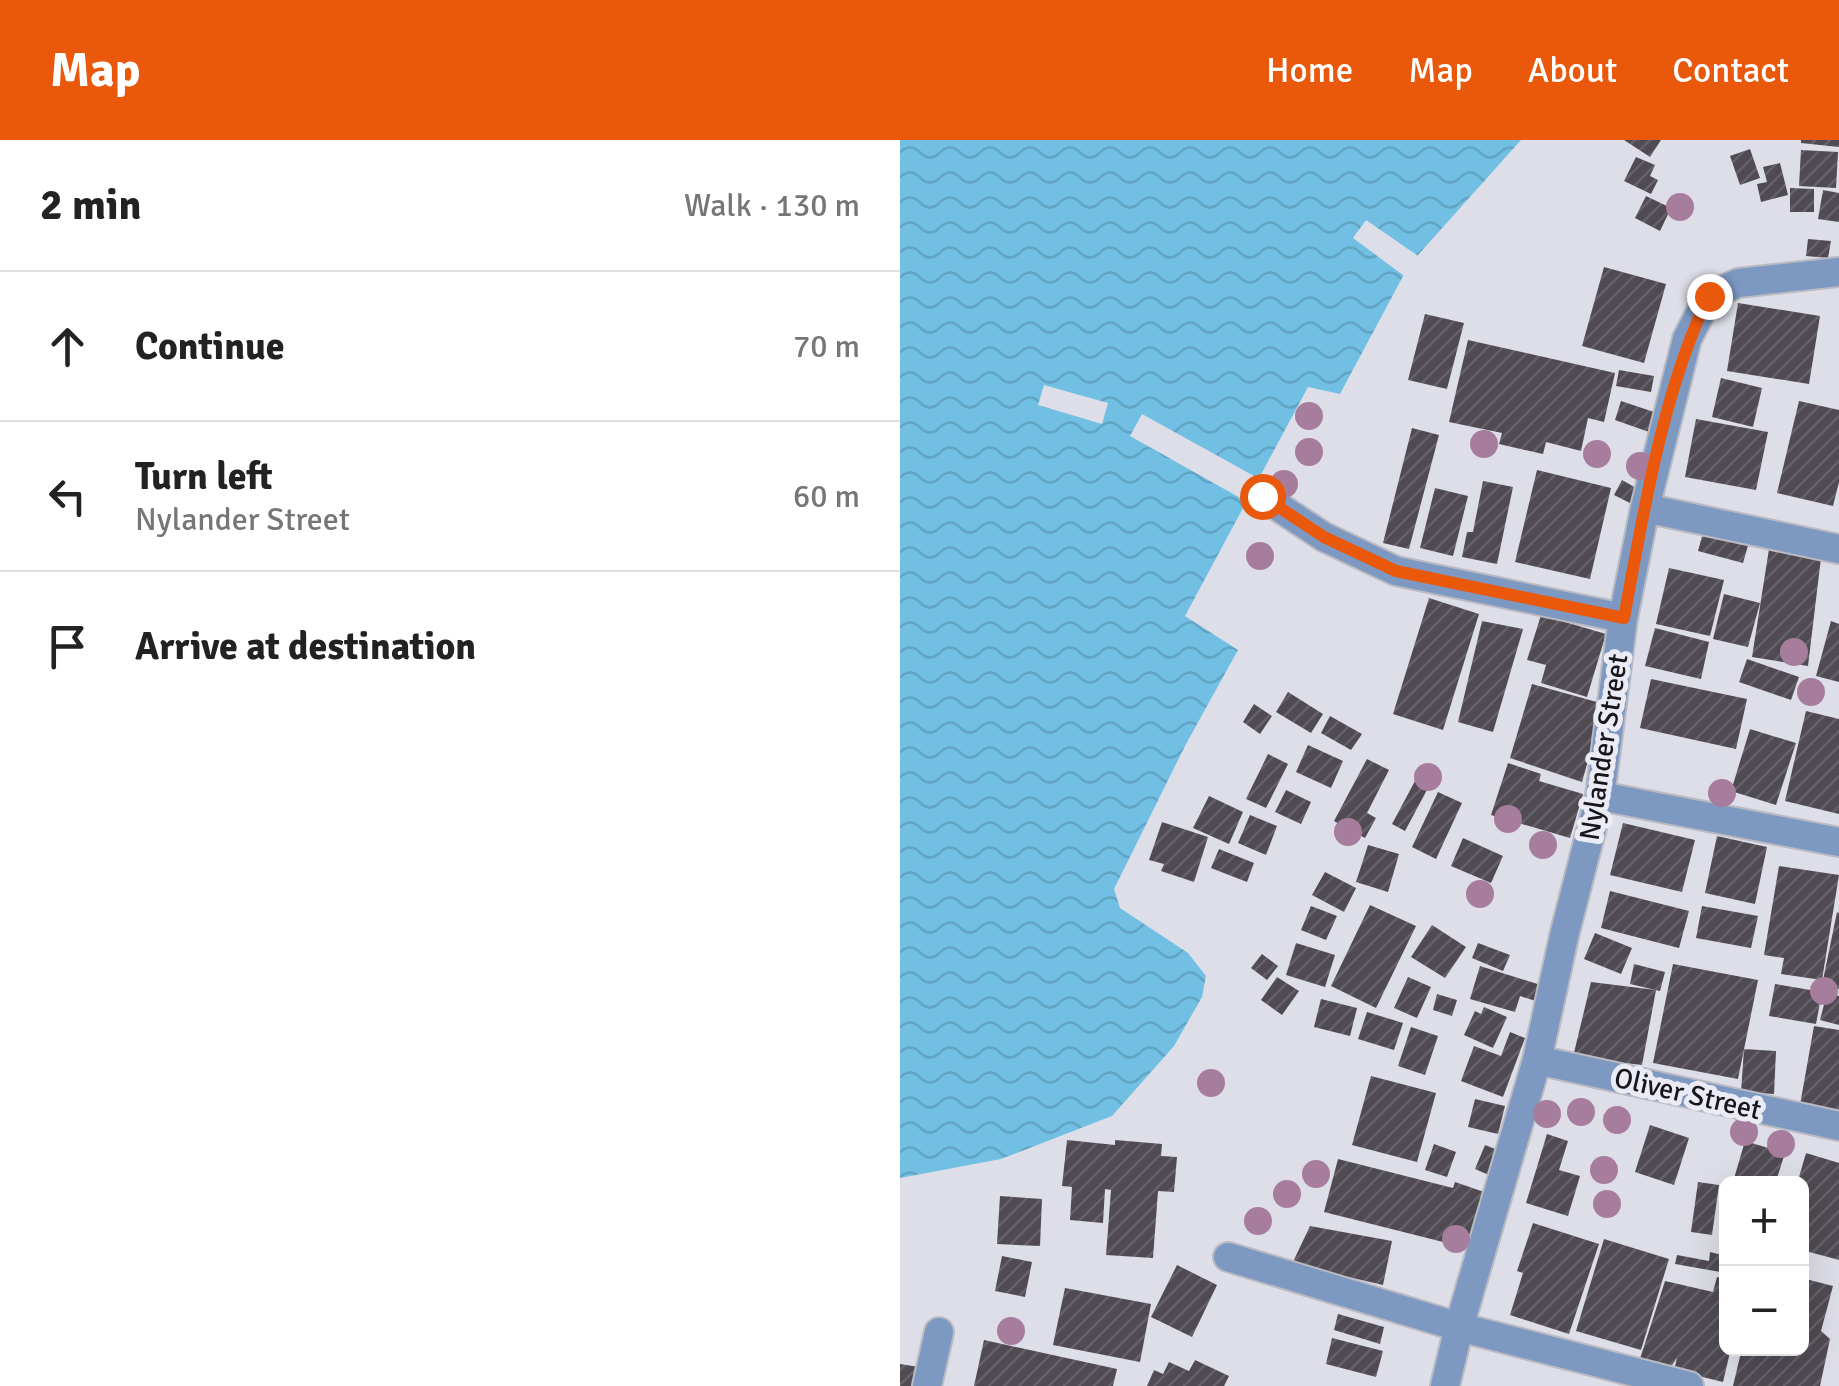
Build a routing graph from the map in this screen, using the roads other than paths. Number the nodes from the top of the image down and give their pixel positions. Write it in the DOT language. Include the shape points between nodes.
graph roads {
  1 [pos="1839,272"];
  2 [pos="1262,496"];
  3 [pos="1645,508"];
  4 [pos="1839,548"];
  5 [pos="1624,618"];
  6 [pos="1600,796"];
  7 [pos="1839,842"];
  8 [pos="1537,1060"];
  9 [pos="1839,1126"];
  10 [pos="1228,1257"];
  11 [pos="1459,1326"];
  12 [pos="939,1332"];
  13 [pos="926,1386"];
  14 [pos="1445,1386"];
  15 [pos="1689,1386"];
  1 -- 3 [label="street, Nylander Street" via="1738,283 1709,296 1688,339"];
  2 -- 5 [label="street" via="1324,537 1396,571"];
  3 -- 4 [label="street"];
  3 -- 5 [label="street, Nylander Street"];
  5 -- 6 [label="street, Nylander Street"];
  6 -- 7 [label="street"];
  6 -- 8 [label="street, Nylander Street"];
  8 -- 9 [label="street, Oliver Street"];
  8 -- 11 [label="street, Nylander Street"];
  10 -- 11 [label="street"];
  11 -- 14 [label="street, Nylander Street"];
  11 -- 15 [label="street"];
  12 -- 13 [label="street"];
}
